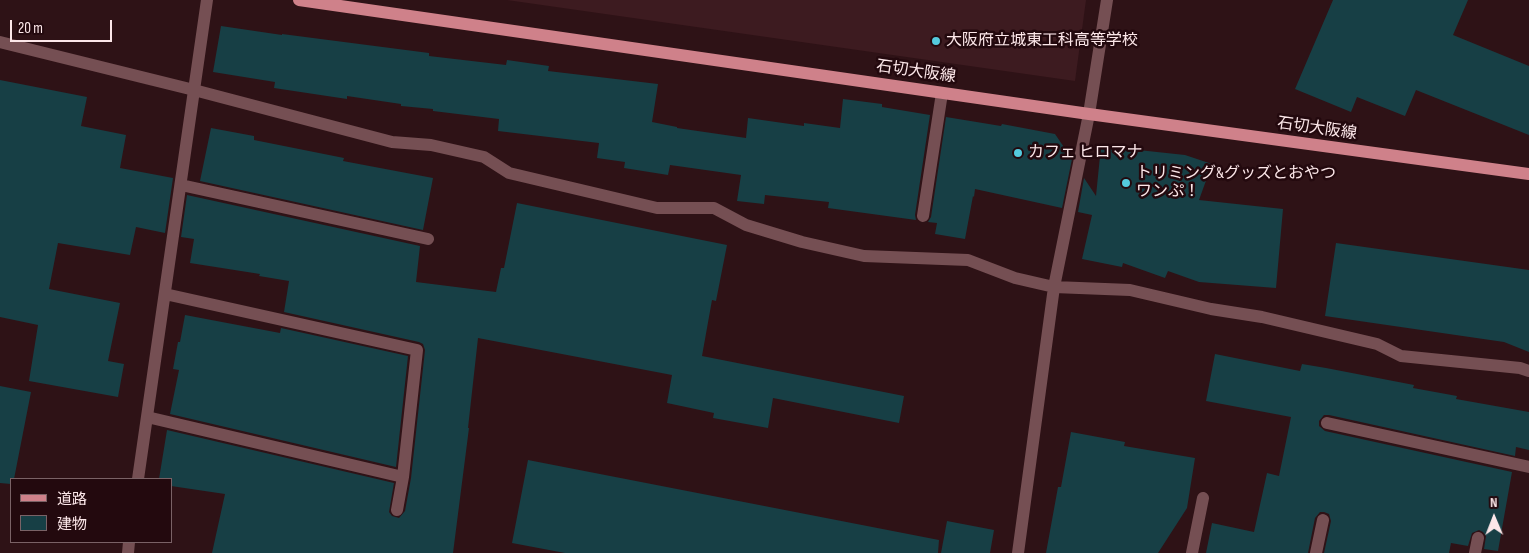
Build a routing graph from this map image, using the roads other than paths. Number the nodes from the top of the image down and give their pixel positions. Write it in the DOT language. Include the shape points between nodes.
graph roads {
  1 [pos="207,0"];
  2 [pos="299,0"];
  3 [pos="1107,0"];
  4 [pos="0,42"];
  5 [pos="194,90"];
  6 [pos="942,92"];
  7 [pos="1089,114"];
  8 [pos="1529,174"];
  9 [pos="181,185"];
  10 [pos="923,216"];
  11 [pos="428,239"];
  12 [pos="1054,287"];
  13 [pos="165,294"];
  14 [pos="1529,371"];
  15 [pos="147,417"];
  16 [pos="1327,423"];
  17 [pos="1529,467"];
  18 [pos="403,477"];
  19 [pos="138,478"];
  20 [pos="1203,498"];
  21 [pos="397,510"];
  22 [pos="1323,520"];
  23 [pos="1478,538"];
  24 [pos="1018,553"];
  25 [pos="1192,553"];
  26 [pos="1316,553"];
  27 [pos="1475,553"];
  1 -- 5 [label="street"];
  2 -- 6 [label="main road, 石切大阪線"];
  3 -- 7 [label="street"];
  4 -- 5 [label="street"];
  5 -- 9 [label="street"];
  5 -- 12 [label="street" via="392,142 431,145 484,157 509,173 657,208 714,208 746,225 802,242 864,256 968,260 1015,278"];
  6 -- 7 [label="main road, 石切大阪線"];
  6 -- 10 [label="street"];
  7 -- 8 [label="main road, 石切大阪線"];
  7 -- 12 [label="street"];
  9 -- 11 [label="street"];
  9 -- 13 [label="street"];
  12 -- 14 [label="street" via="1130,290 1377,344 1401,356"];
  12 -- 24 [label="street"];
  13 -- 15 [label="street"];
  13 -- 18 [label="street" via="417,350"];
  15 -- 18 [label="street"];
  15 -- 19 [label="street"];
  16 -- 17 [label="street"];
  18 -- 21 [label="street"];
  20 -- 25 [label="street"];
  22 -- 26 [label="street"];
  23 -- 27 [label="street"];
}
